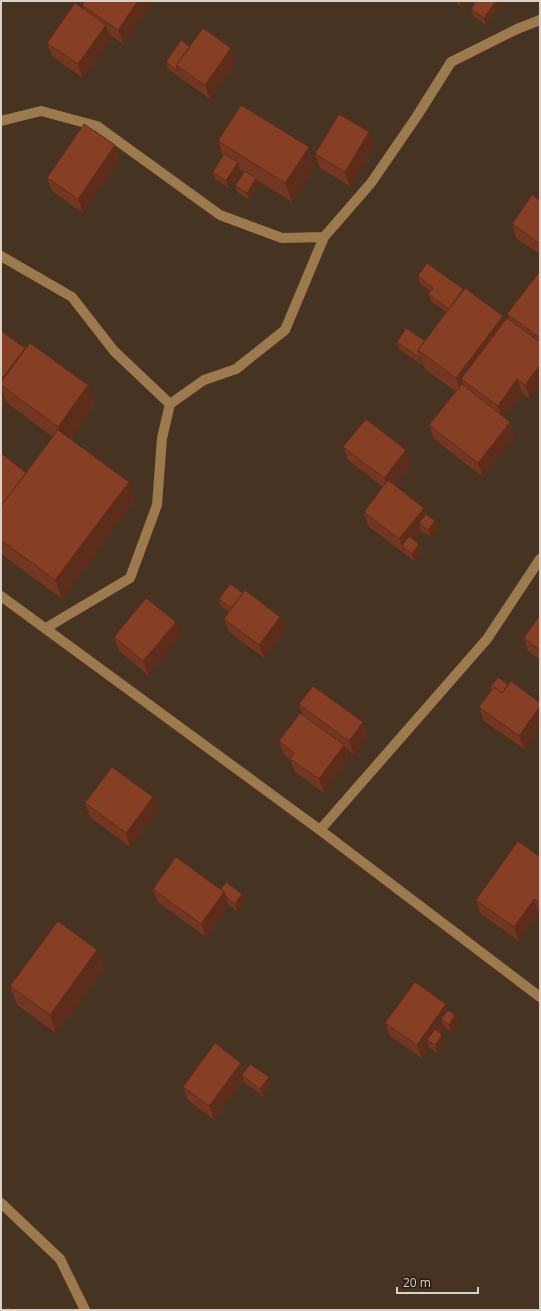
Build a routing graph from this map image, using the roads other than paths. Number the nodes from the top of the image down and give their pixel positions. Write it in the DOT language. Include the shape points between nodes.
graph roads {
  1 [pos="540,20"];
  2 [pos="1,121"];
  3 [pos="324,237"];
  4 [pos="1,256"];
  5 [pos="170,404"];
  6 [pos="540,559"];
  7 [pos="1,596"];
  8 [pos="46,628"];
  9 [pos="320,830"];
  10 [pos="540,997"];
  11 [pos="1,1203"];
  12 [pos="85,1310"];
  1 -- 3 [label="street" via="451,62 371,183"];
  2 -- 3 [label="street" via="41,111 98,126 220,215 282,238"];
  3 -- 5 [label="street" via="285,330 236,369 204,380"];
  4 -- 5 [label="street" via="72,297 114,352"];
  5 -- 8 [label="street" via="162,438 157,505 130,578"];
  6 -- 9 [label="street" via="487,639"];
  7 -- 8 [label="street"];
  8 -- 9 [label="street"];
  9 -- 10 [label="street"];
  11 -- 12 [label="street" via="60,1259"];
}
